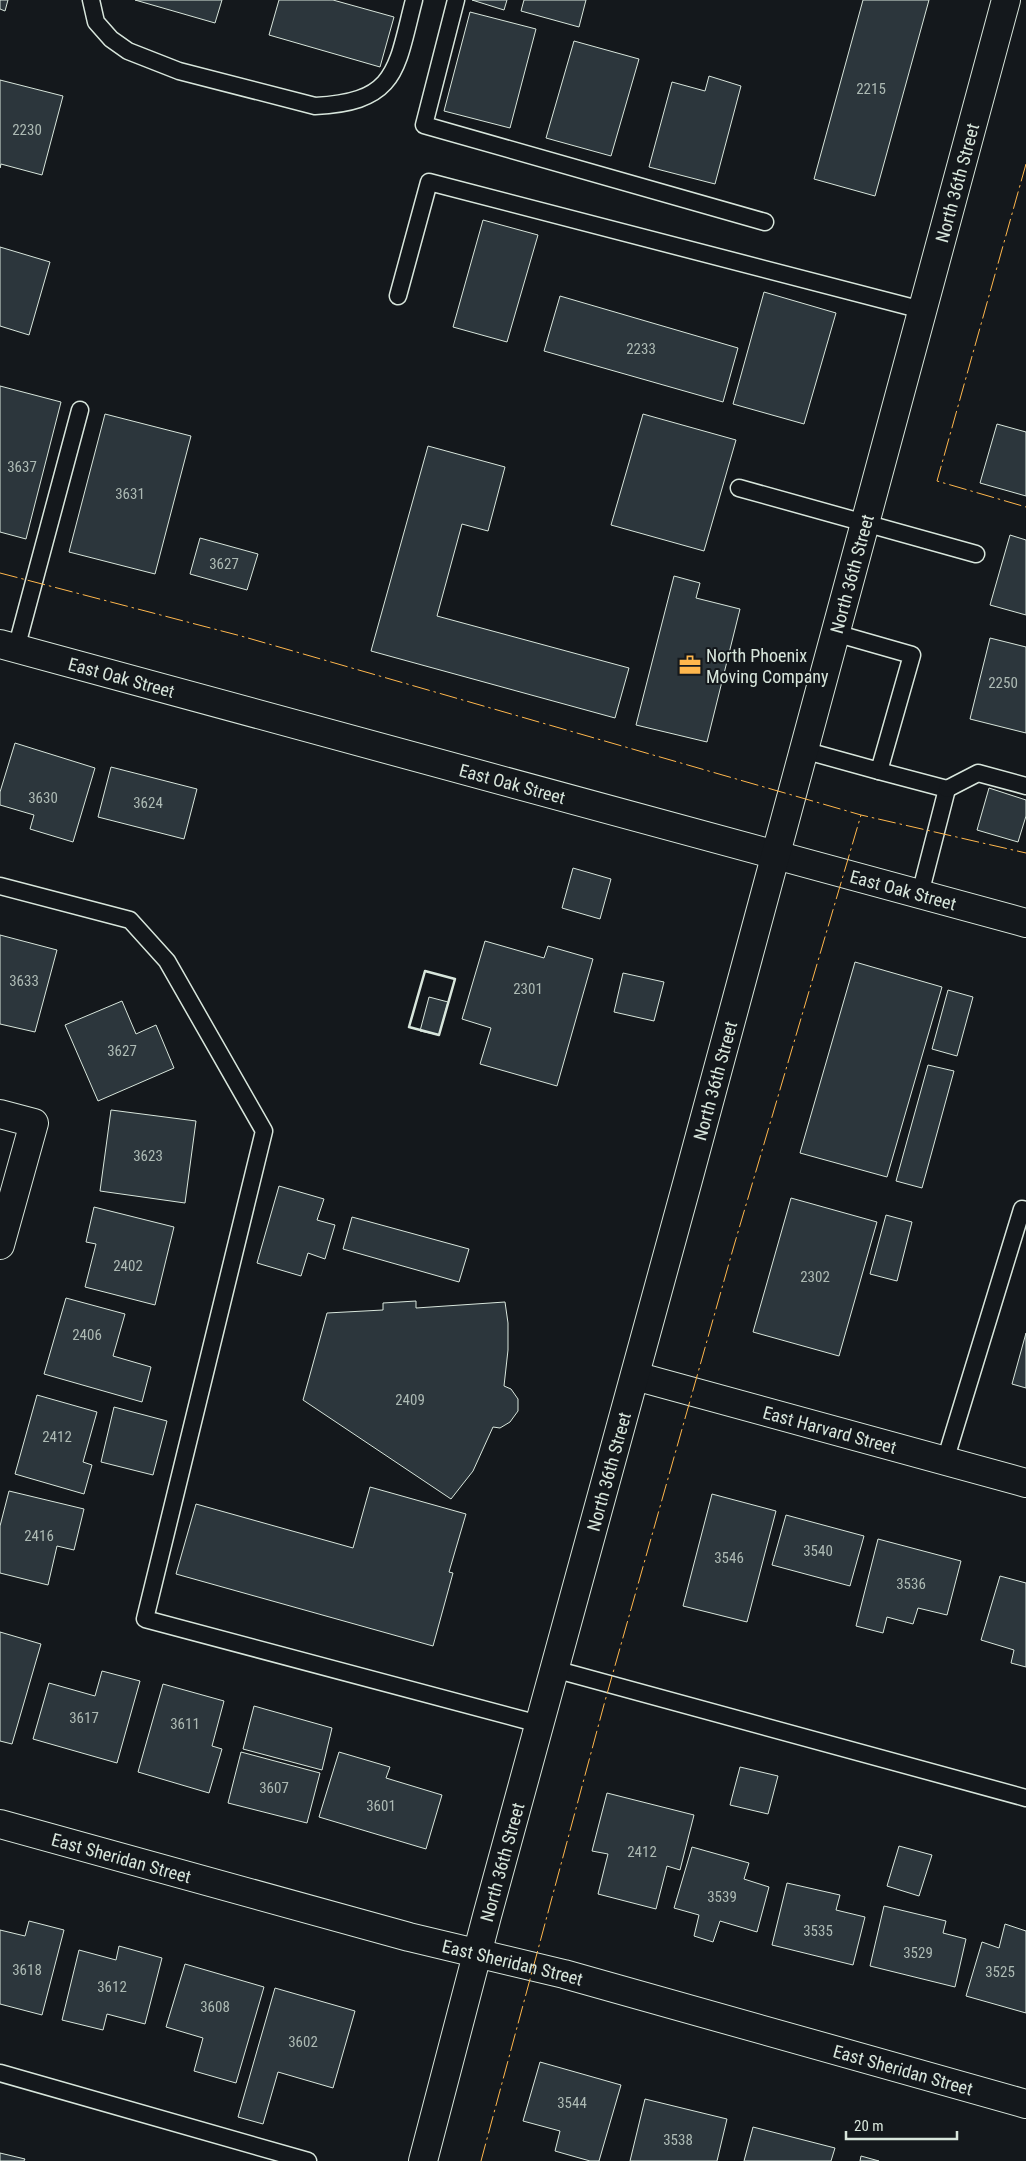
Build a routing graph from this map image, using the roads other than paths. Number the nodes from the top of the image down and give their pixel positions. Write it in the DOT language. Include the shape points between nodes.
graph roads {
  1 [pos="91,0"];
  2 [pos="414,0"];
  3 [pos="456,0"];
  4 [pos="1006,0"];
  5 [pos="765,222"];
  6 [pos="398,296"];
  7 [pos="922,310"];
  8 [pos="80,410"];
  9 [pos="739,488"];
  10 [pos="865,523"];
  11 [pos="976,554"];
  12 [pos="835,633"];
  13 [pos="8,647"];
  14 [pos="803,750"];
  15 [pos="879,771"];
  16 [pos="1026,786"];
  17 [pos="948,789"];
  18 [pos="776,856"];
  19 [pos="0,886"];
  20 [pos="920,894"];
  21 [pos="1026,923"];
  22 [pos="0,1114"];
  23 [pos="1026,1210"];
  24 [pos="0,1245"];
  25 [pos="635,1376"];
  26 [pos="945,1461"];
  27 [pos="1026,1483"];
  28 [pos="554,1669"];
  29 [pos="539,1724"];
  30 [pos="1026,1798"];
  31 [pos="0,1824"];
  32 [pos="477,1953"];
  33 [pos="0,2073"];
  34 [pos="1026,2104"];
  35 [pos="308,2161"];
  36 [pos="423,2161"];
  1 -- 2 [label="lane" via="96,22 110,39 128,51 179,71 315,106 356,101 386,84 398,62"];
  3 -- 5 [label="lane" via="424,125"];
  4 -- 7 [label="street, North 36th Street"];
  6 -- 7 [label="lane" via="429,182"];
  7 -- 10 [label="street, North 36th Street"];
  8 -- 13 [label="lane"];
  9 -- 10 [label="lane"];
  10 -- 11 [label="lane"];
  10 -- 12 [label="street, North 36th Street"];
  12 -- 14 [label="street, North 36th Street"];
  12 -- 15 [label="lane" via="912,655"];
  13 -- 18 [label="street, East Oak Street"];
  14 -- 15 [label="lane"];
  14 -- 18 [label="street, North 36th Street"];
  15 -- 17 [label="lane"];
  16 -- 17 [label="lane" via="978,773"];
  17 -- 20 [label="lane"];
  18 -- 20 [label="street, East Oak Street"];
  18 -- 25 [label="street, North 36th Street"];
  19 -- 29 [label="lane" via="130,920 167,961 264,1131 145,1619"];
  20 -- 21 [label="street, East Oak Street"];
  22 -- 24 [label="street" via="34,1123"];
  23 -- 26 [label="lane" via="1022,1209"];
  25 -- 26 [label="street, East Harvard Street"];
  25 -- 28 [label="street, North 36th Street"];
  26 -- 27 [label="street, East Harvard Street"];
  28 -- 29 [label="street, North 36th Street"];
  28 -- 30 [label="lane"];
  29 -- 32 [label="street, North 36th Street"];
  31 -- 32 [label="street, East Sheridan Street"];
  32 -- 34 [label="street, East Sheridan Street" via="574,1977"];
  32 -- 36 [label="street, North 36th Street"];
  33 -- 35 [label="lane"];
}
